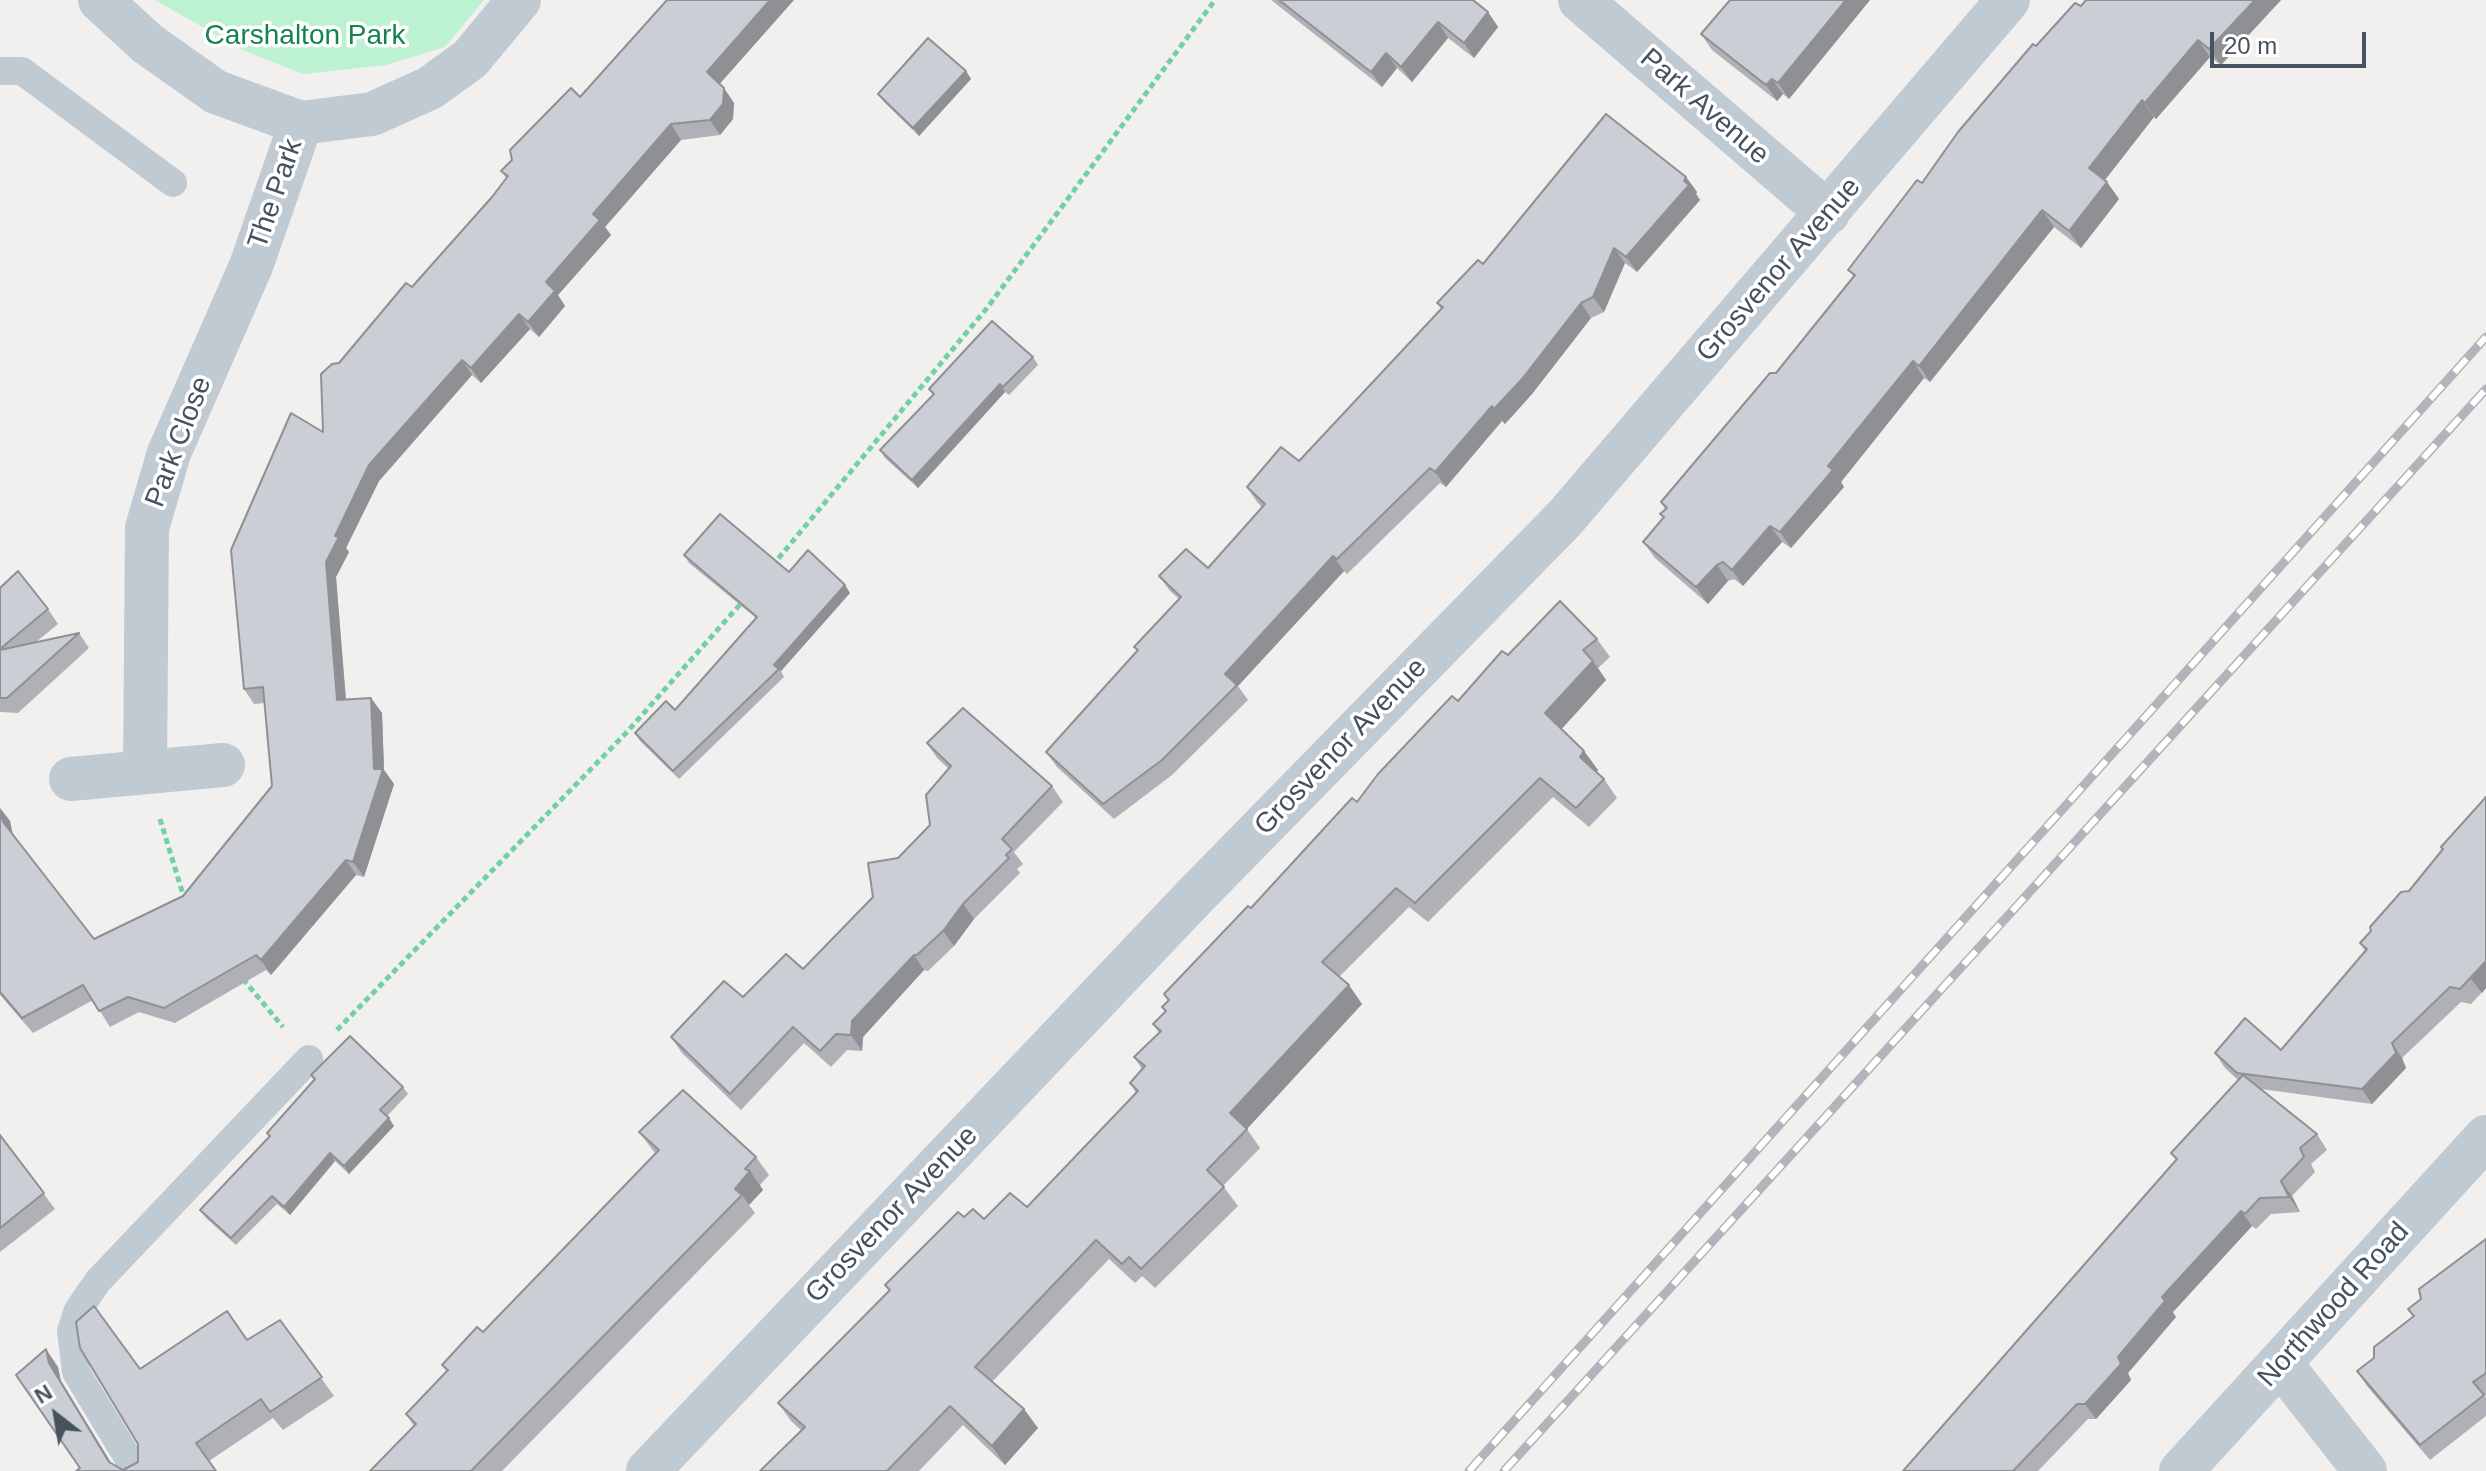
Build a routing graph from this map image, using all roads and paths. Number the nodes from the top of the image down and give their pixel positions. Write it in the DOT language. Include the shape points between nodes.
graph roads {
  1 [pos="100,0"];
  2 [pos="519,0"];
  3 [pos="1215,0"];
  4 [pos="1580,0"];
  5 [pos="2008,0"];
  6 [pos="0,71"];
  7 [pos="301,123"];
  8 [pos="173,183"];
  9 [pos="1828,213"];
  10 [pos="251,266"];
  11 [pos="766,574"];
  12 [pos="746,598"];
  13 [pos="223,765"];
  14 [pos="145,771"];
  15 [pos="71,779"];
  16 [pos="189,915"];
  17 [pos="239,975"];
  18 [pos="309,1059"];
  19 [pos="2486,1137"];
  20 [pos="2281,1364"];
  21 [pos="136,1471"];
  22 [pos="648,1471"];
  23 [pos="2181,1471"];
  24 [pos="2365,1471"];
  1 -- 7 [label="street, The Park" via="148,44 216,92"];
  2 -- 7 [label="street, The Park" via="470,59 430,88 372,114"];
  3 -- 11 [label="path" via="987,308"];
  4 -- 9 [label="street, Park Avenue"];
  5 -- 9 [label="street, Grosvenor Avenue"];
  6 -- 8 [label="lane" via="22,71"];
  7 -- 10 [label="street, The Park"];
  9 -- 22 [label="street, Grosvenor Avenue" via="1565,518 1195,896"];
  10 -- 14 [label="street, Park Close" via="169,453 147,528"];
  12 -- 18 [label="path" via="627,732"];
  13 -- 14 [label="street"];
  14 -- 15 [label="street"];
  14 -- 16 [label="path"];
  17 -- 18 [label="path"];
  18 -- 21 [label="lane" via="98,1281 78,1310 71,1331 76,1372"];
  19 -- 20 [label="street, Northwood Road"];
  20 -- 23 [label="street, Northwood Road"];
  20 -- 24 [label="street"];
}
